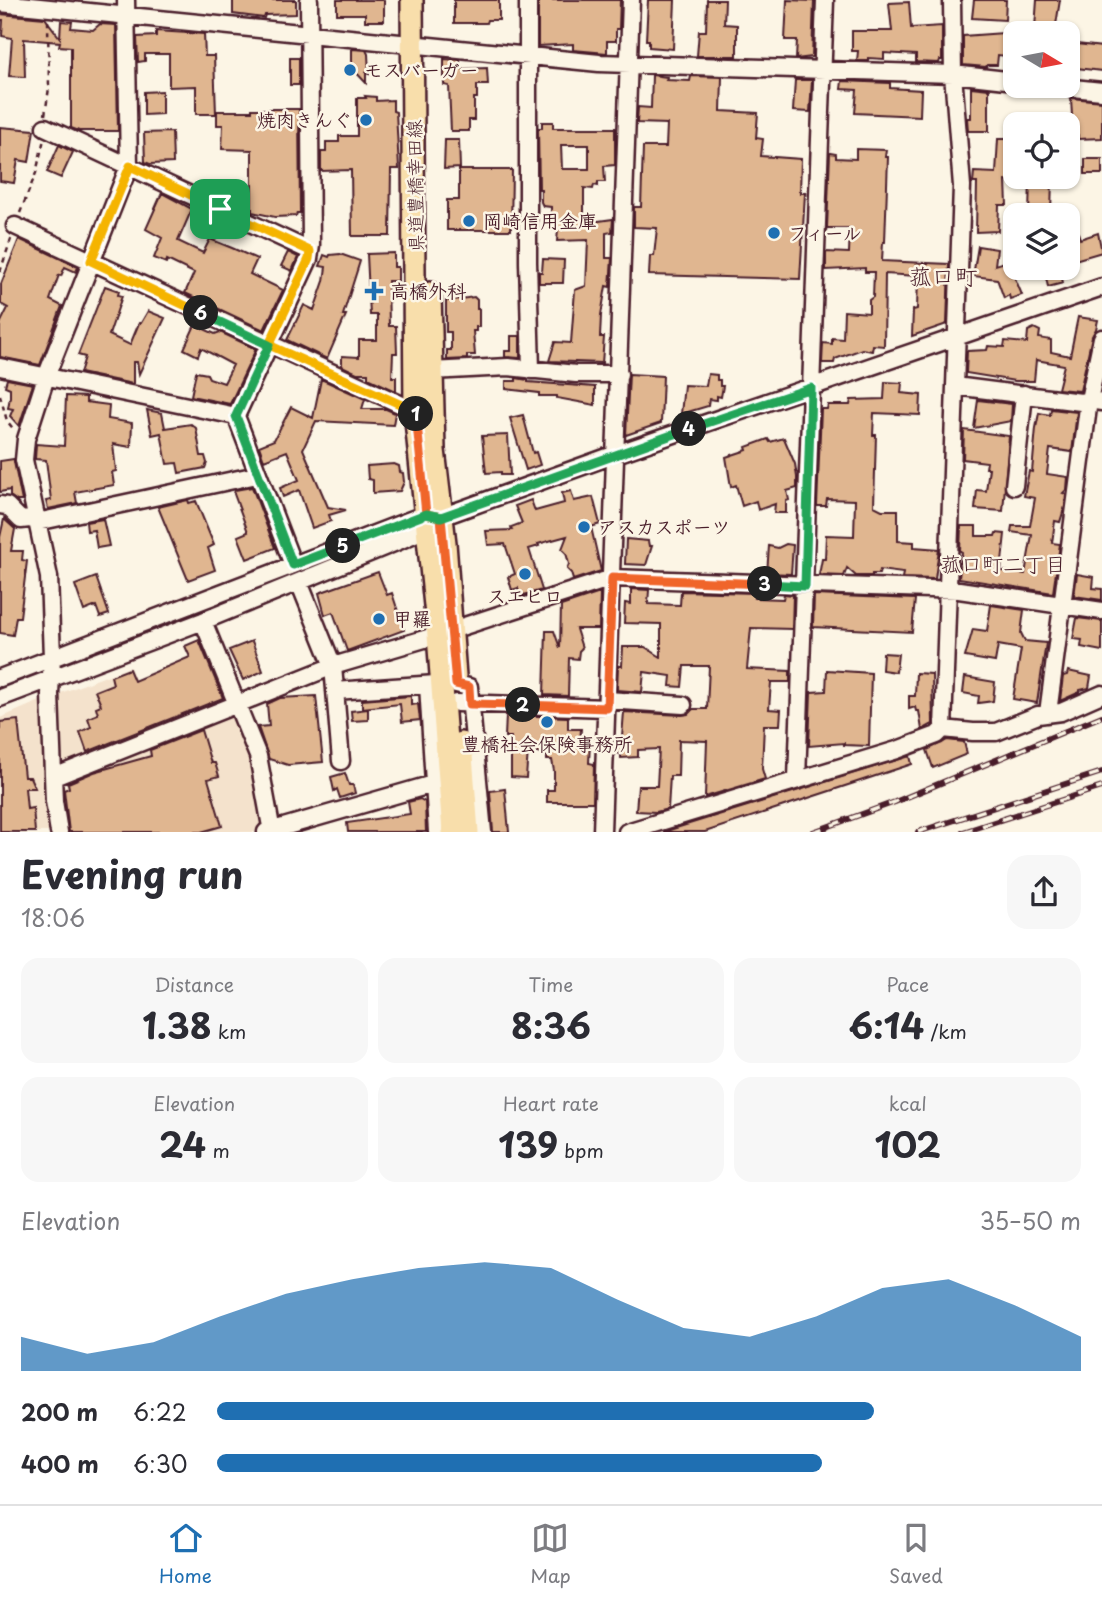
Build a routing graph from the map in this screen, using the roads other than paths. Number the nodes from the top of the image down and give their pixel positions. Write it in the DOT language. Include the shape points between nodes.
graph roads {
  1 [pos="309,0"];
  2 [pos="412,0"];
  3 [pos="426,0"];
  4 [pos="528,0"];
  5 [pos="631,0"];
  6 [pos="825,0"];
  7 [pos="952,0"];
  8 [pos="0,2"];
  9 [pos="126,7"];
  10 [pos="310,33"];
  11 [pos="420,44"];
  12 [pos="529,57"];
  13 [pos="628,64"];
  14 [pos="823,69"];
  15 [pos="953,74"];
  16 [pos="1003,80"];
  17 [pos="1080,89"];
  18 [pos="1102,92"];
  19 [pos="45,127"];
  20 [pos="130,166"];
  21 [pos="15,226"];
  22 [pos="310,251"];
  23 [pos="91,261"];
  24 [pos="1102,287"];
  25 [pos="955,338"];
  26 [pos="1102,338"];
  27 [pos="269,345"];
  28 [pos="0,367"];
  29 [pos="531,370"];
  30 [pos="431,371"];
  31 [pos="619,374"];
  32 [pos="46,377"];
  33 [pos="954,386"];
  34 [pos="811,388"];
  35 [pos="1024,394"];
  36 [pos="1095,401"];
  37 [pos="415,411"];
  38 [pos="236,416"];
  39 [pos="615,454"];
  40 [pos="257,475"];
  41 [pos="1014,485"];
  42 [pos="0,505"];
  43 [pos="432,520"];
  44 [pos="37,522"];
  45 [pos="293,565"];
  46 [pos="612,578"];
  47 [pos="299,582"];
  48 [pos="805,586"];
  49 [pos="948,590"];
  50 [pos="1062,607"];
  51 [pos="1102,611"];
  52 [pos="203,621"];
  53 [pos="445,632"];
  54 [pos="52,657"];
  55 [pos="333,666"];
  56 [pos="51,677"];
  57 [pos="0,678"];
  58 [pos="335,691"];
  59 [pos="451,692"];
  60 [pos="1102,694"];
  61 [pos="0,698"];
  62 [pos="237,704"];
  63 [pos="607,704"];
  64 [pos="683,705"];
  65 [pos="1048,713"];
  66 [pos="943,729"];
  67 [pos="341,761"];
  68 [pos="54,777"];
  69 [pos="797,779"];
  70 [pos="433,784"];
  71 [pos="269,831"];
  72 [pos="59,832"];
  73 [pos="437,832"];
  74 [pos="453,832"];
  75 [pos="468,832"];
  76 [pos="483,832"];
  77 [pos="602,832"];
  78 [pos="627,832"];
  1 -- 10 [label="street"];
  2 -- 11 [label="main road, 県道豊橋幸田線"];
  3 -- 11 [label="main road, 県道豊橋幸田線"];
  4 -- 12 [label="street"];
  5 -- 13 [label="street"];
  6 -- 14 [label="street"];
  7 -- 15 [label="street"];
  8 -- 9 [label="street"];
  9 -- 10 [label="street"];
  9 -- 20 [label="street"];
  10 -- 11 [label="street"];
  10 -- 22 [label="street"];
  11 -- 12 [label="street"];
  11 -- 30 [label="main road, 県道豊橋幸田線"];
  11 -- 37 [label="main road, 県道豊橋幸田線"];
  12 -- 13 [label="street"];
  12 -- 29 [label="street"];
  13 -- 14 [label="street"];
  13 -- 31 [label="street"];
  14 -- 15 [label="street"];
  14 -- 34 [label="street"];
  15 -- 16 [label="street"];
  15 -- 25 [label="street" via="962,186"];
  17 -- 18 [label="street"];
  19 -- 20 [label="street"];
  20 -- 22 [label="street"];
  20 -- 23 [label="street"];
  21 -- 23 [label="street"];
  22 -- 27 [label="street"];
  23 -- 27 [label="street"];
  23 -- 32 [label="street"];
  24 -- 25 [label="street"];
  25 -- 33 [label="street"];
  25 -- 34 [label="street"];
  26 -- 36 [label="street"];
  27 -- 37 [label="street"];
  27 -- 38 [label="street"];
  28 -- 32 [label="street"];
  29 -- 30 [label="street"];
  29 -- 31 [label="street"];
  30 -- 43 [label="main road, 県道豊橋幸田線"];
  31 -- 39 [label="street"];
  32 -- 38 [label="street"];
  32 -- 44 [label="street" via="24,460"];
  33 -- 35 [label="street"];
  33 -- 49 [label="street"];
  34 -- 39 [label="street"];
  34 -- 48 [label="street"];
  35 -- 36 [label="street"];
  35 -- 41 [label="street"];
  36 -- 50 [label="street"];
  37 -- 43 [label="main road, 県道豊橋幸田線"];
  38 -- 40 [label="street"];
  39 -- 43 [label="street"];
  39 -- 46 [label="street"];
  40 -- 44 [label="street"];
  40 -- 45 [label="street"];
  42 -- 44 [label="street" via="21,520"];
  43 -- 45 [label="street"];
  43 -- 47 [label="street"];
  43 -- 53 [label="main road, 県道豊橋幸田線"];
  44 -- 54 [label="street" via="49,577"];
  45 -- 54 [label="street"];
  46 -- 48 [label="street"];
  46 -- 53 [label="street"];
  46 -- 63 [label="street"];
  47 -- 52 [label="street"];
  47 -- 55 [label="street"];
  48 -- 49 [label="street"];
  48 -- 69 [label="street"];
  49 -- 50 [label="street"];
  49 -- 66 [label="street"];
  50 -- 51 [label="street"];
  50 -- 65 [label="street"];
  52 -- 56 [label="street"];
  52 -- 62 [label="street"];
  53 -- 55 [label="street"];
  53 -- 59 [label="main road, 県道豊橋幸田線"];
  54 -- 56 [label="street"];
  54 -- 57 [label="street"];
  55 -- 58 [label="street"];
  55 -- 62 [label="street"];
  56 -- 61 [label="street"];
  56 -- 68 [label="street"];
  58 -- 59 [label="street"];
  58 -- 67 [label="street"];
  59 -- 63 [label="street"];
  59 -- 70 [label="street"];
  59 -- 74 [label="main road, 県道豊橋幸田線"];
  59 -- 75 [label="main road, 県道豊橋幸田線"];
  59 -- 76 [label="street"];
  60 -- 65 [label="street"];
  62 -- 68 [label="street"];
  62 -- 71 [label="street" via="258,756"];
  63 -- 64 [label="street"];
  63 -- 77 [label="street"];
  65 -- 66 [label="street" via="996,732"];
  66 -- 69 [label="street" via="897,750"];
  68 -- 72 [label="street"];
  69 -- 78 [label="street"];
  70 -- 71 [label="street"];
  70 -- 73 [label="street"];
}
